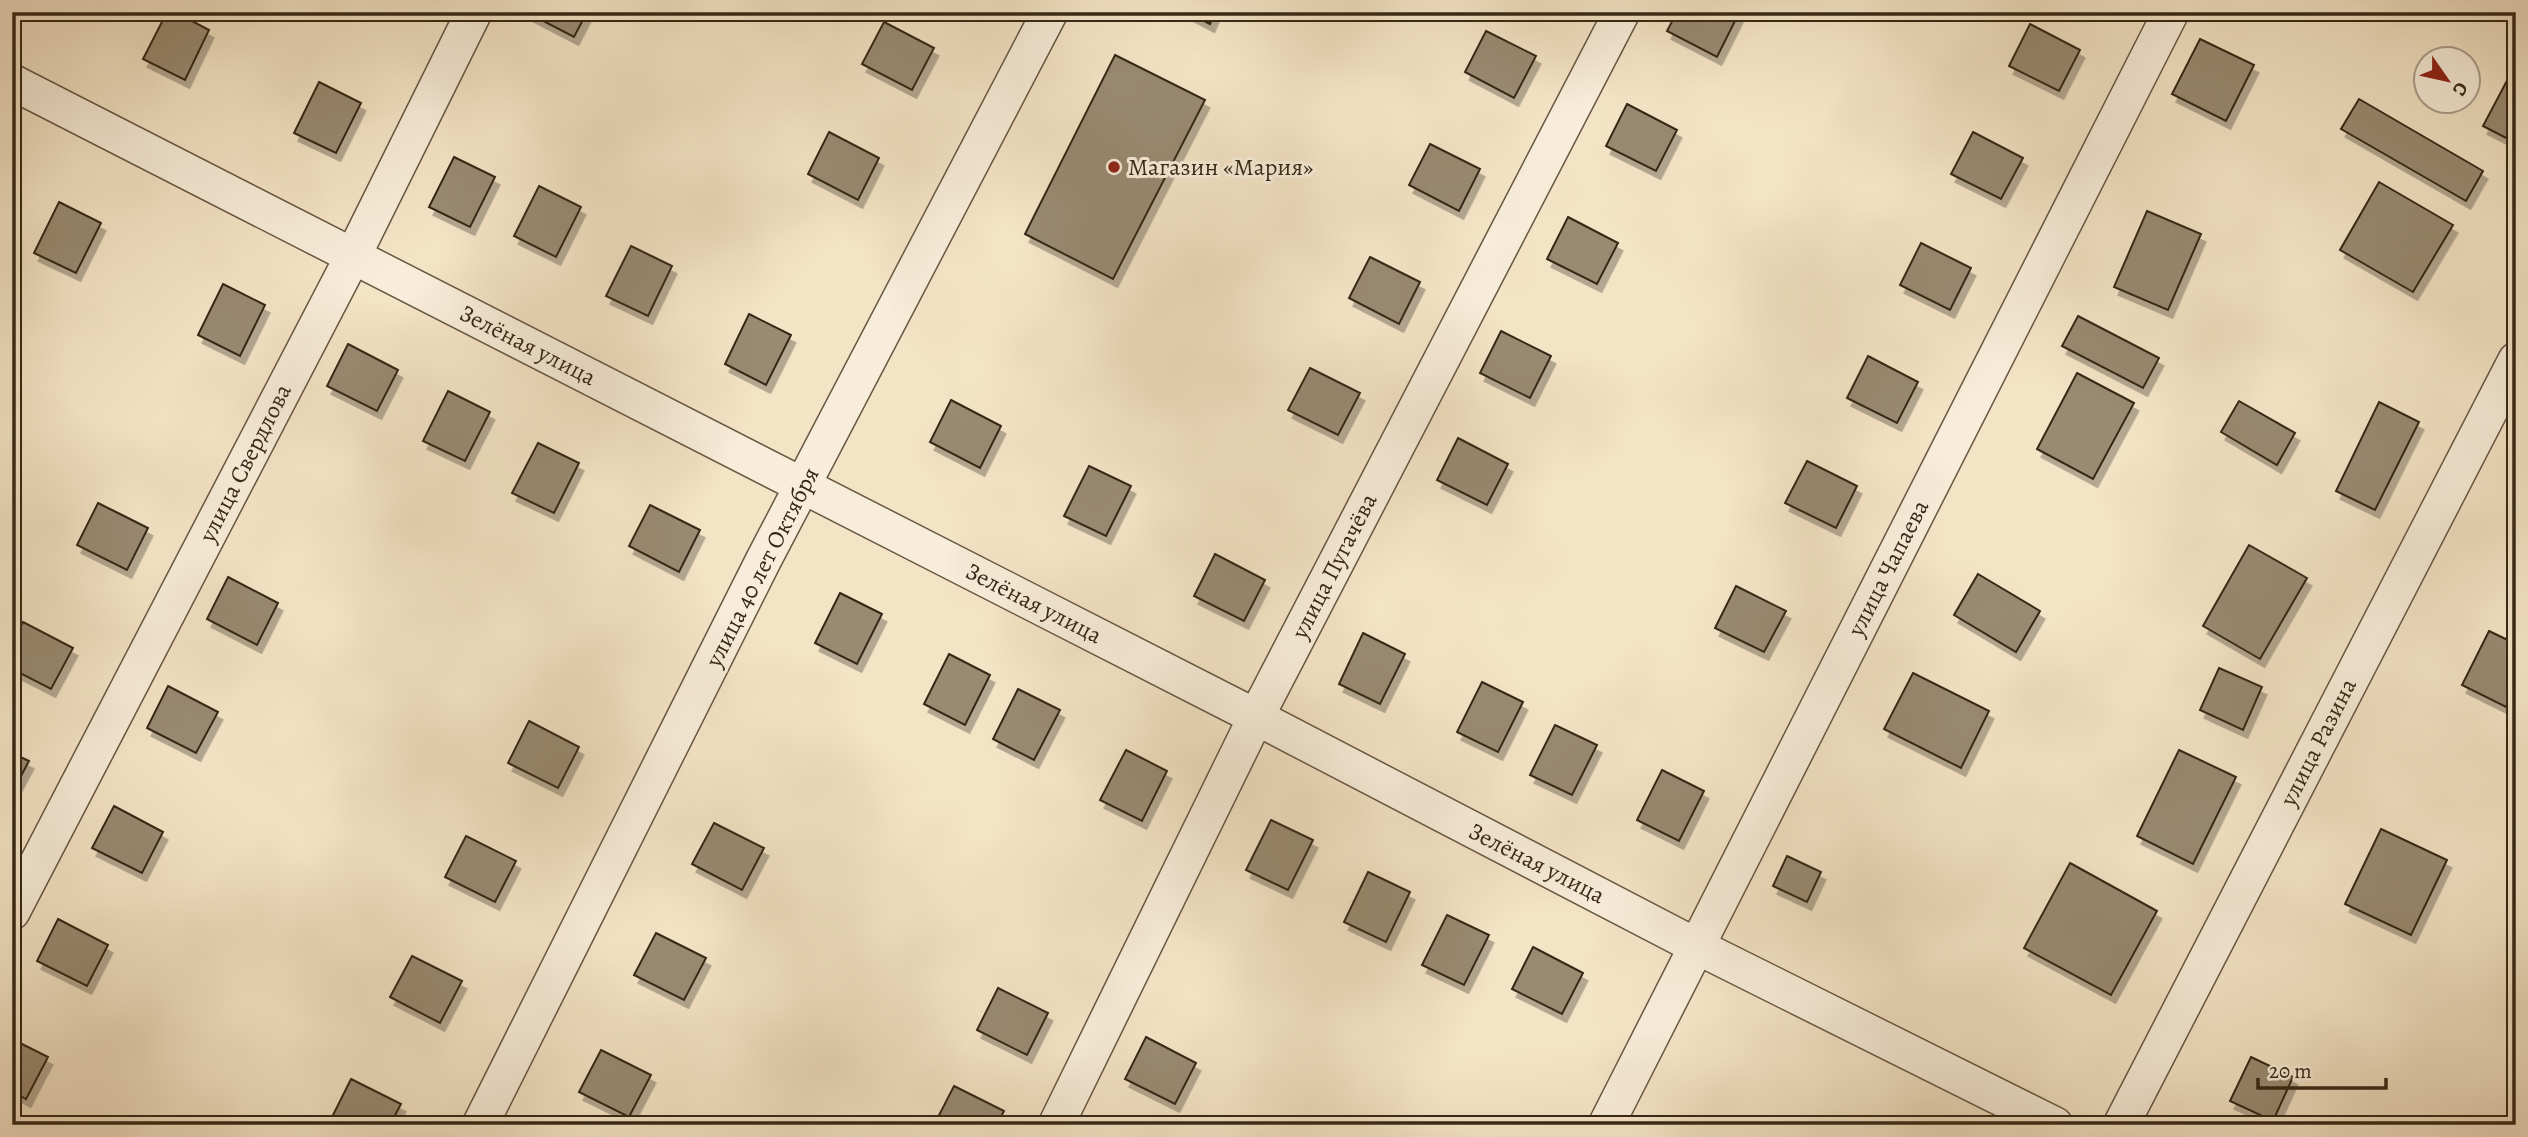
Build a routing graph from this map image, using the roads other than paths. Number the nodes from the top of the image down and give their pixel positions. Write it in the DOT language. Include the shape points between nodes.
graph roads {
  1 [pos="474,12"];
  2 [pos="1050,12"];
  3 [pos="1622,12"];
  4 [pos="2171,12"];
  5 [pos="12,82"];
  6 [pos="353,256"];
  7 [pos="2516,360"];
  8 [pos="803,486"];
  9 [pos="1256,717"];
  10 [pos="12,912"];
  11 [pos="1696,946"];
  12 [pos="480,1125"];
  13 [pos="1056,1125"];
  14 [pos="1605,1125"];
  15 [pos="2054,1125"];
  16 [pos="2121,1125"];
  1 -- 6 [label="street, улица Свердлова"];
  2 -- 8 [label="street, улица 40 лет Октября"];
  3 -- 9 [label="street, улица Пугачёва"];
  4 -- 11 [label="street, улица Чапаева"];
  5 -- 6 [label="street, Зелёная улица"];
  6 -- 8 [label="street, Зелёная улица"];
  6 -- 10 [label="street, улица Свердлова"];
  7 -- 16 [label="street, улица Разина"];
  8 -- 9 [label="street, Зелёная улица"];
  8 -- 12 [label="street, улица 40 лет Октября"];
  9 -- 11 [label="street, Зелёная улица"];
  9 -- 13 [label="street, улица Пугачёва"];
  11 -- 14 [label="street, улица Чапаева"];
  11 -- 15 [label="street, Зелёная улица"];
}
